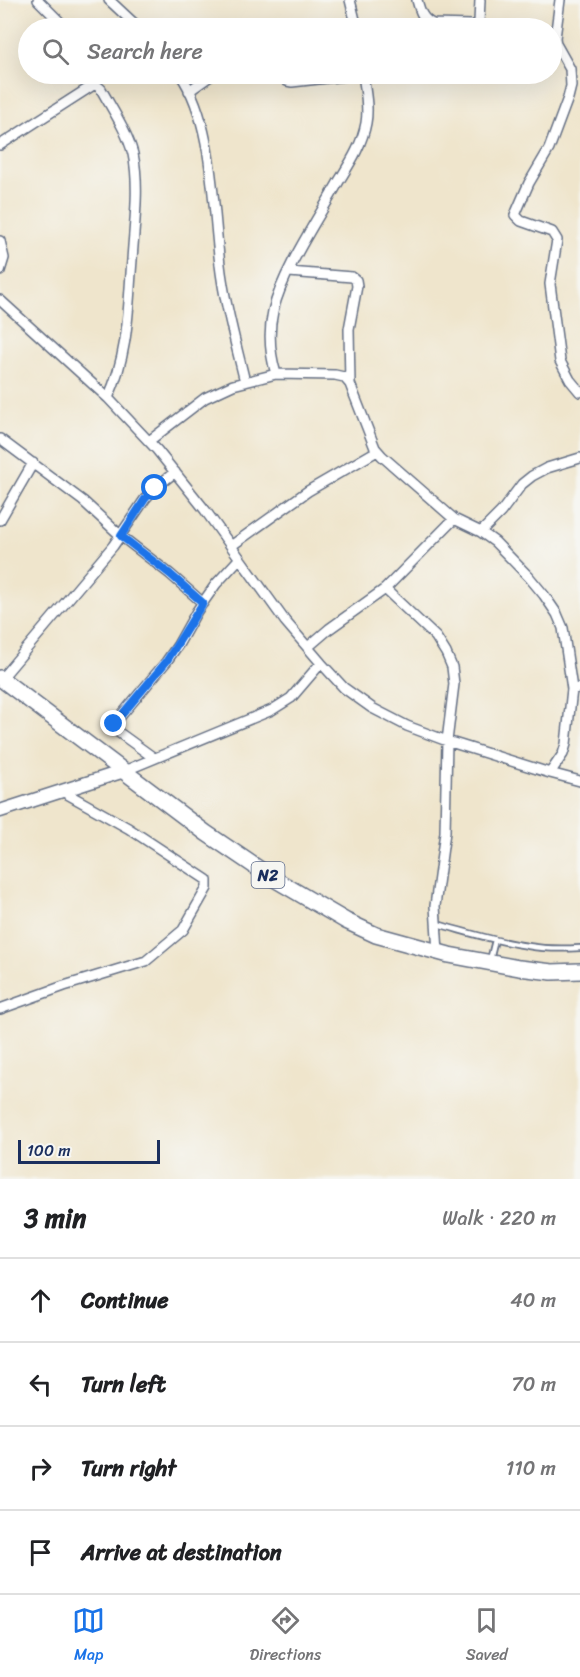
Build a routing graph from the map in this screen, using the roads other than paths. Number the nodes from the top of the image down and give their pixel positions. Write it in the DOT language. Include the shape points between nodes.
graph roads {
  1 [pos="38,0"];
  2 [pos="109,0"];
  3 [pos="350,0"];
  4 [pos="417,0"];
  5 [pos="480,0"];
  6 [pos="560,0"];
  7 [pos="56,18"];
  8 [pos="128,18"];
  9 [pos="354,18"];
  10 [pos="423,18"];
  11 [pos="479,18"];
  12 [pos="558,18"];
  13 [pos="562,55"];
  14 [pos="95,84"];
  15 [pos="185,84"];
  16 [pos="199,84"];
  17 [pos="364,84"];
  18 [pos="189,91"];
  19 [pos="0,145"];
  20 [pos="0,241"];
  21 [pos="0,271"];
  22 [pos="289,272"];
  23 [pos="0,300"];
  24 [pos="276,374"];
  25 [pos="245,382"];
  26 [pos="350,384"];
  27 [pos="580,392"];
  28 [pos="108,398"];
  29 [pos="0,439"];
  30 [pos="149,441"];
  31 [pos="377,451"];
  32 [pos="580,458"];
  33 [pos="33,463"];
  34 [pos="175,472"];
  35 [pos="454,519"];
  36 [pos="0,520"];
  37 [pos="481,532"];
  38 [pos="121,536"];
  39 [pos="231,546"];
  40 [pos="240,558"];
  41 [pos="385,589"];
  42 [pos="203,603"];
  43 [pos="308,647"];
  44 [pos="321,663"];
  45 [pos="0,679"];
  46 [pos="576,688"];
  47 [pos="447,741"];
  48 [pos="154,758"];
  49 [pos="124,771"];
  50 [pos="550,773"];
  51 [pos="580,781"];
  52 [pos="62,791"];
  53 [pos="0,811"];
  54 [pos="437,924"];
  55 [pos="495,940"];
  56 [pos="580,948"];
  57 [pos="438,952"];
  58 [pos="489,963"];
  59 [pos="580,971"];
  60 [pos="0,1009"];
  1 -- 7 [label="street"];
  2 -- 8 [label="street"];
  3 -- 9 [label="street"];
  4 -- 10 [label="street"];
  5 -- 11 [label="street"];
  6 -- 12 [label="street"];
  13 -- 27 [label="street" via="570,69 568,98 549,149 515,215 556,236 550,284 560,361"];
  14 -- 19 [label="street"];
  14 -- 28 [label="street" via="130,146 135,181 129,316 117,379"];
  15 -- 18 [label="street"];
  16 -- 18 [label="street"];
  17 -- 22 [label="street" via="367,118 358,149"];
  18 -- 25 [label="street" via="205,140 222,279"];
  20 -- 21 [label="street" via="4,261"];
  22 -- 24 [label="street" via="274,310 270,337"];
  22 -- 26 [label="street" via="356,280 349,329"];
  23 -- 28 [label="street"];
  24 -- 25 [label="street"];
  24 -- 26 [label="street" via="341,376"];
  25 -- 30 [label="street" via="212,394"];
  26 -- 31 [label="street"];
  28 -- 30 [label="street"];
  29 -- 33 [label="street"];
  30 -- 34 [label="street"];
  31 -- 35 [label="street"];
  31 -- 39 [label="street" via="308,491"];
  32 -- 37 [label="street" via="532,476"];
  33 -- 36 [label="street"];
  33 -- 38 [label="street"];
  34 -- 38 [label="street" via="145,499"];
  34 -- 39 [label="street"];
  35 -- 37 [label="street"];
  35 -- 41 [label="street"];
  37 -- 46 [label="street" via="529,577 557,614"];
  38 -- 42 [label="street"];
  38 -- 45 [label="street"];
  39 -- 40 [label="street"];
  40 -- 42 [label="street"];
  40 -- 43 [label="street"];
  41 -- 43 [label="street"];
  41 -- 47 [label="street" via="436,637 452,667 454,692"];
  42 -- 48 [label="street" via="166,662 114,724 118,732"];
  43 -- 44 [label="street"];
  44 -- 47 [label="street" via="344,688 372,708"];
  44 -- 48 [label="street" via="291,698 272,710"];
  45 -- 49 [label="highway, N2"];
  46 -- 50 [label="street" via="563,754"];
  47 -- 50 [label="street"];
  47 -- 54 [label="street"];
  48 -- 49 [label="street"];
  49 -- 52 [label="street"];
  49 -- 57 [label="highway, N2" via="206,833 321,908 376,934"];
  50 -- 51 [label="street"];
  52 -- 53 [label="street"];
  52 -- 60 [label="street" via="207,880 207,888 183,930 147,961"];
  54 -- 55 [label="lane"];
  54 -- 57 [label="street"];
  55 -- 56 [label="lane"];
  55 -- 58 [label="lane"];
  57 -- 58 [label="highway, N2"];
  58 -- 59 [label="highway, N2" via="552,972"];
}
